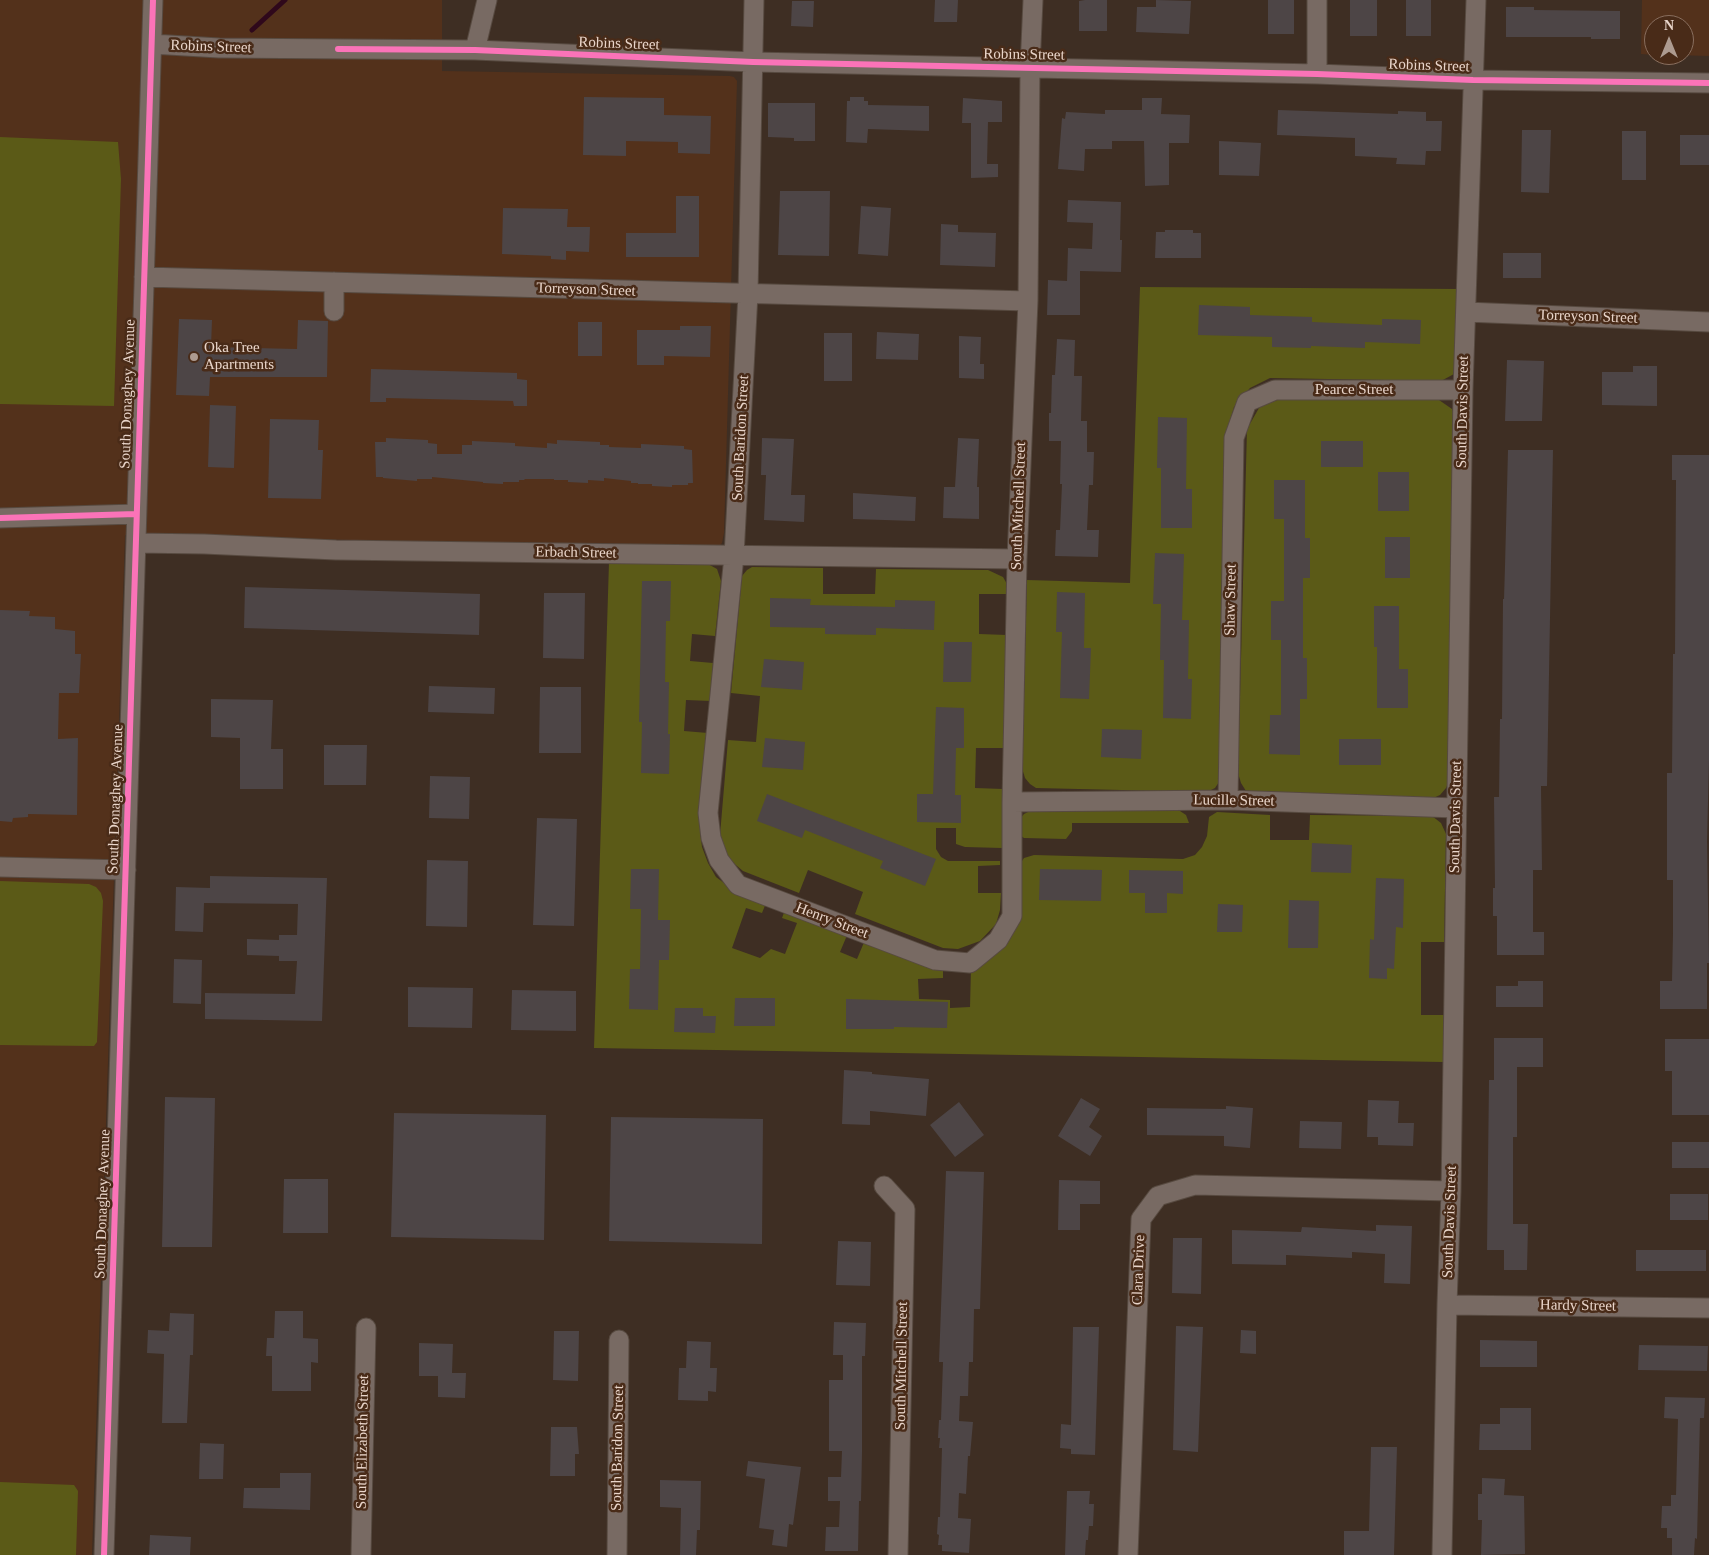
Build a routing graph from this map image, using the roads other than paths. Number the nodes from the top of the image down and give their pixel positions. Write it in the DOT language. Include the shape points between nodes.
graph roads {
  1 [pos="153,0"];
  2 [pos="487,0"];
  3 [pos="754,0"];
  4 [pos="1033,0"];
  5 [pos="1317,0"];
  6 [pos="1476,0"];
  7 [pos="152,44"];
  8 [pos="476,50"];
  9 [pos="753,62"];
  10 [pos="1030,68"];
  11 [pos="1317,74"];
  12 [pos="1473,80"];
  13 [pos="1709,83"];
  14 [pos="144,277"];
  15 [pos="334,282"];
  16 [pos="748,294"];
  17 [pos="1028,302"];
  18 [pos="334,311"];
  19 [pos="1466,312"];
  20 [pos="1709,322"];
  21 [pos="1463,390"];
  22 [pos="1247,402"];
  23 [pos="136,514"];
  24 [pos="0,518"];
  25 [pos="136,543"];
  26 [pos="734,556"];
  27 [pos="1017,559"];
  28 [pos="1228,800"];
  29 [pos="1012,802"];
  30 [pos="1456,808"];
  31 [pos="708,813"];
  32 [pos="0,867"];
  33 [pos="126,870"];
  34 [pos="998,940"];
  35 [pos="884,1186"];
  36 [pos="1451,1191"];
  37 [pos="1447,1305"];
  38 [pos="1709,1308"];
  39 [pos="366,1328"];
  40 [pos="619,1340"];
  41 [pos="104,1555"];
  42 [pos="360,1555"];
  43 [pos="617,1555"];
  44 [pos="898,1555"];
  45 [pos="1128,1555"];
  46 [pos="1442,1555"];
  1 -- 7 [label="street, South Donaghey Avenue"];
  2 -- 8 [label="street"];
  3 -- 9 [label="street, South Baridon Street"];
  4 -- 10 [label="street, South Mitchell Street"];
  5 -- 11 [label="street"];
  6 -- 12 [label="street, South Davis Street"];
  7 -- 8 [label="street, Robins Street" via="219,48"];
  7 -- 14 [label="street, South Donaghey Avenue"];
  8 -- 9 [label="street, Robins Street"];
  9 -- 10 [label="street, Robins Street"];
  9 -- 16 [label="street, South Baridon Street"];
  10 -- 11 [label="street, Robins Street"];
  10 -- 17 [label="street, South Mitchell Street"];
  11 -- 12 [label="street, Robins Street"];
  12 -- 13 [label="street, Robins Street"];
  12 -- 19 [label="street, South Davis Street"];
  14 -- 15 [label="street, Torreyson Street"];
  14 -- 23 [label="street, South Donaghey Avenue"];
  15 -- 16 [label="street, Torreyson Street"];
  15 -- 18 [label="street"];
  16 -- 17 [label="street, Torreyson Street"];
  16 -- 26 [label="street, South Baridon Street"];
  17 -- 27 [label="street, South Mitchell Street"];
  19 -- 20 [label="street, Torreyson Street"];
  19 -- 21 [label="street, South Davis Street"];
  21 -- 22 [label="street, Pearce Street" via="1274,390"];
  21 -- 30 [label="street, South Davis Street"];
  22 -- 28 [label="street, Shaw Street" via="1234,438"];
  23 -- 24 [label="street"];
  23 -- 25 [label="street, South Donaghey Avenue"];
  25 -- 26 [label="street, Erbach Street" via="336,550"];
  25 -- 33 [label="street, South Donaghey Avenue"];
  26 -- 27 [label="street, Erbach Street"];
  26 -- 31 [label="street, South Baridon Street"];
  27 -- 29 [label="street, South Mitchell Street"];
  28 -- 29 [label="street, Lucille Street"];
  28 -- 30 [label="street, Lucille Street"];
  29 -- 34 [label="street, South Mitchell Street" via="1012,916"];
  30 -- 36 [label="street, South Davis Street"];
  31 -- 34 [label="street, Henry Street" via="711,838 719,860 738,885 935,960 970,963"];
  32 -- 33 [label="street"];
  33 -- 41 [label="street, South Donaghey Avenue"];
  35 -- 44 [label="street, South Mitchell Street" via="906,1209"];
  36 -- 37 [label="street, South Davis Street"];
  36 -- 45 [label="street, Clara Drive" via="1195,1185 1158,1196 1141,1219"];
  37 -- 38 [label="street, Hardy Street"];
  37 -- 46 [label="street, South Davis Street"];
  39 -- 42 [label="street, South Elizabeth Street"];
  40 -- 43 [label="street, South Baridon Street"];
}
